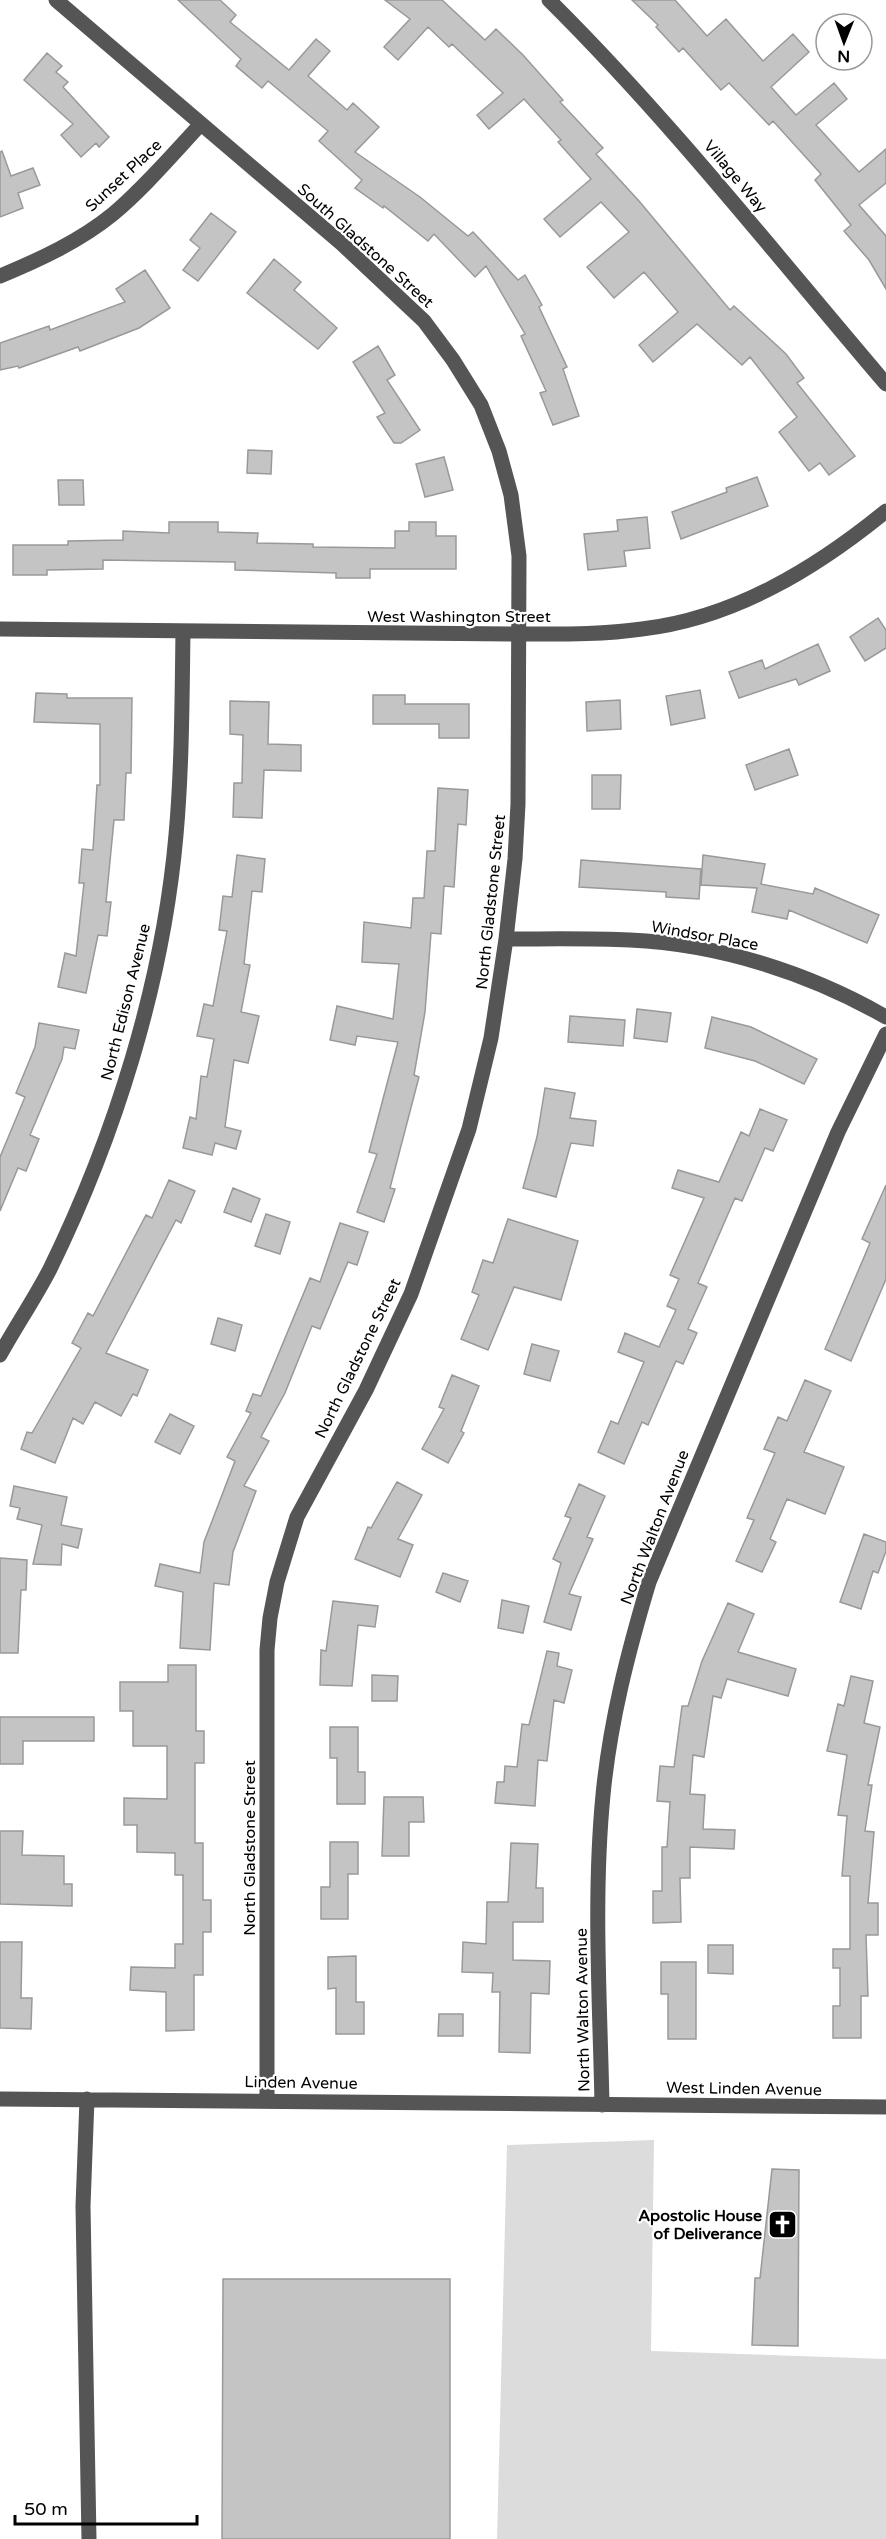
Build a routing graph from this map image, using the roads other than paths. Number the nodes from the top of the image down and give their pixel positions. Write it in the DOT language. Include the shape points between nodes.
graph roads {
  1 [pos="56,0"];
  2 [pos="549,0"];
  3 [pos="200,125"];
  4 [pos="0,276"];
  5 [pos="886,384"];
  6 [pos="886,511"];
  7 [pos="0,629"];
  8 [pos="183,631"];
  9 [pos="518,634"];
  10 [pos="506,939"];
  11 [pos="886,1017"];
  12 [pos="886,1034"];
  13 [pos="0,1355"];
  14 [pos="0,2099"];
  15 [pos="87,2099"];
  16 [pos="267,2100"];
  17 [pos="602,2105"];
  18 [pos="886,2107"];
  19 [pos="90,2539"];
  1 -- 3 [label="street, South Gladstone Street"];
  2 -- 5 [label="street, Village Way" via="691,150"];
  3 -- 4 [label="street, Sunset Place" via="112,214 76,239"];
  3 -- 9 [label="street, South Gladstone Street" via="380,279 424,321 453,360 481,405 511,495 519,556"];
  6 -- 9 [label="street, West Washington Street" via="802,572 756,597 697,618 643,629"];
  7 -- 8 [label="street, West Washington Street"];
  8 -- 9 [label="street, West Washington Street"];
  8 -- 13 [label="street, North Edison Avenue" via="176,836 160,945 131,1061 68,1230"];
  9 -- 10 [label="street, North Gladstone Street" via="518,804"];
  10 -- 11 [label="street, Windsor Place" via="632,940 746,958 800,976"];
  10 -- 16 [label="street, North Gladstone Street" via="491,1038 454,1176 411,1294 366,1390 297,1518 277,1582 267,1650"];
  12 -- 17 [label="street, North Walton Avenue" via="838,1132 649,1582 633,1634 609,1747 603,1797 598,1896"];
  14 -- 15 [label="street, Linden Avenue"];
  15 -- 16 [label="street, Linden Avenue"];
  15 -- 19 [label="street" via="83,2206"];
  16 -- 17 [label="street, Linden Avenue"];
  17 -- 18 [label="street, West Linden Avenue"];
}
